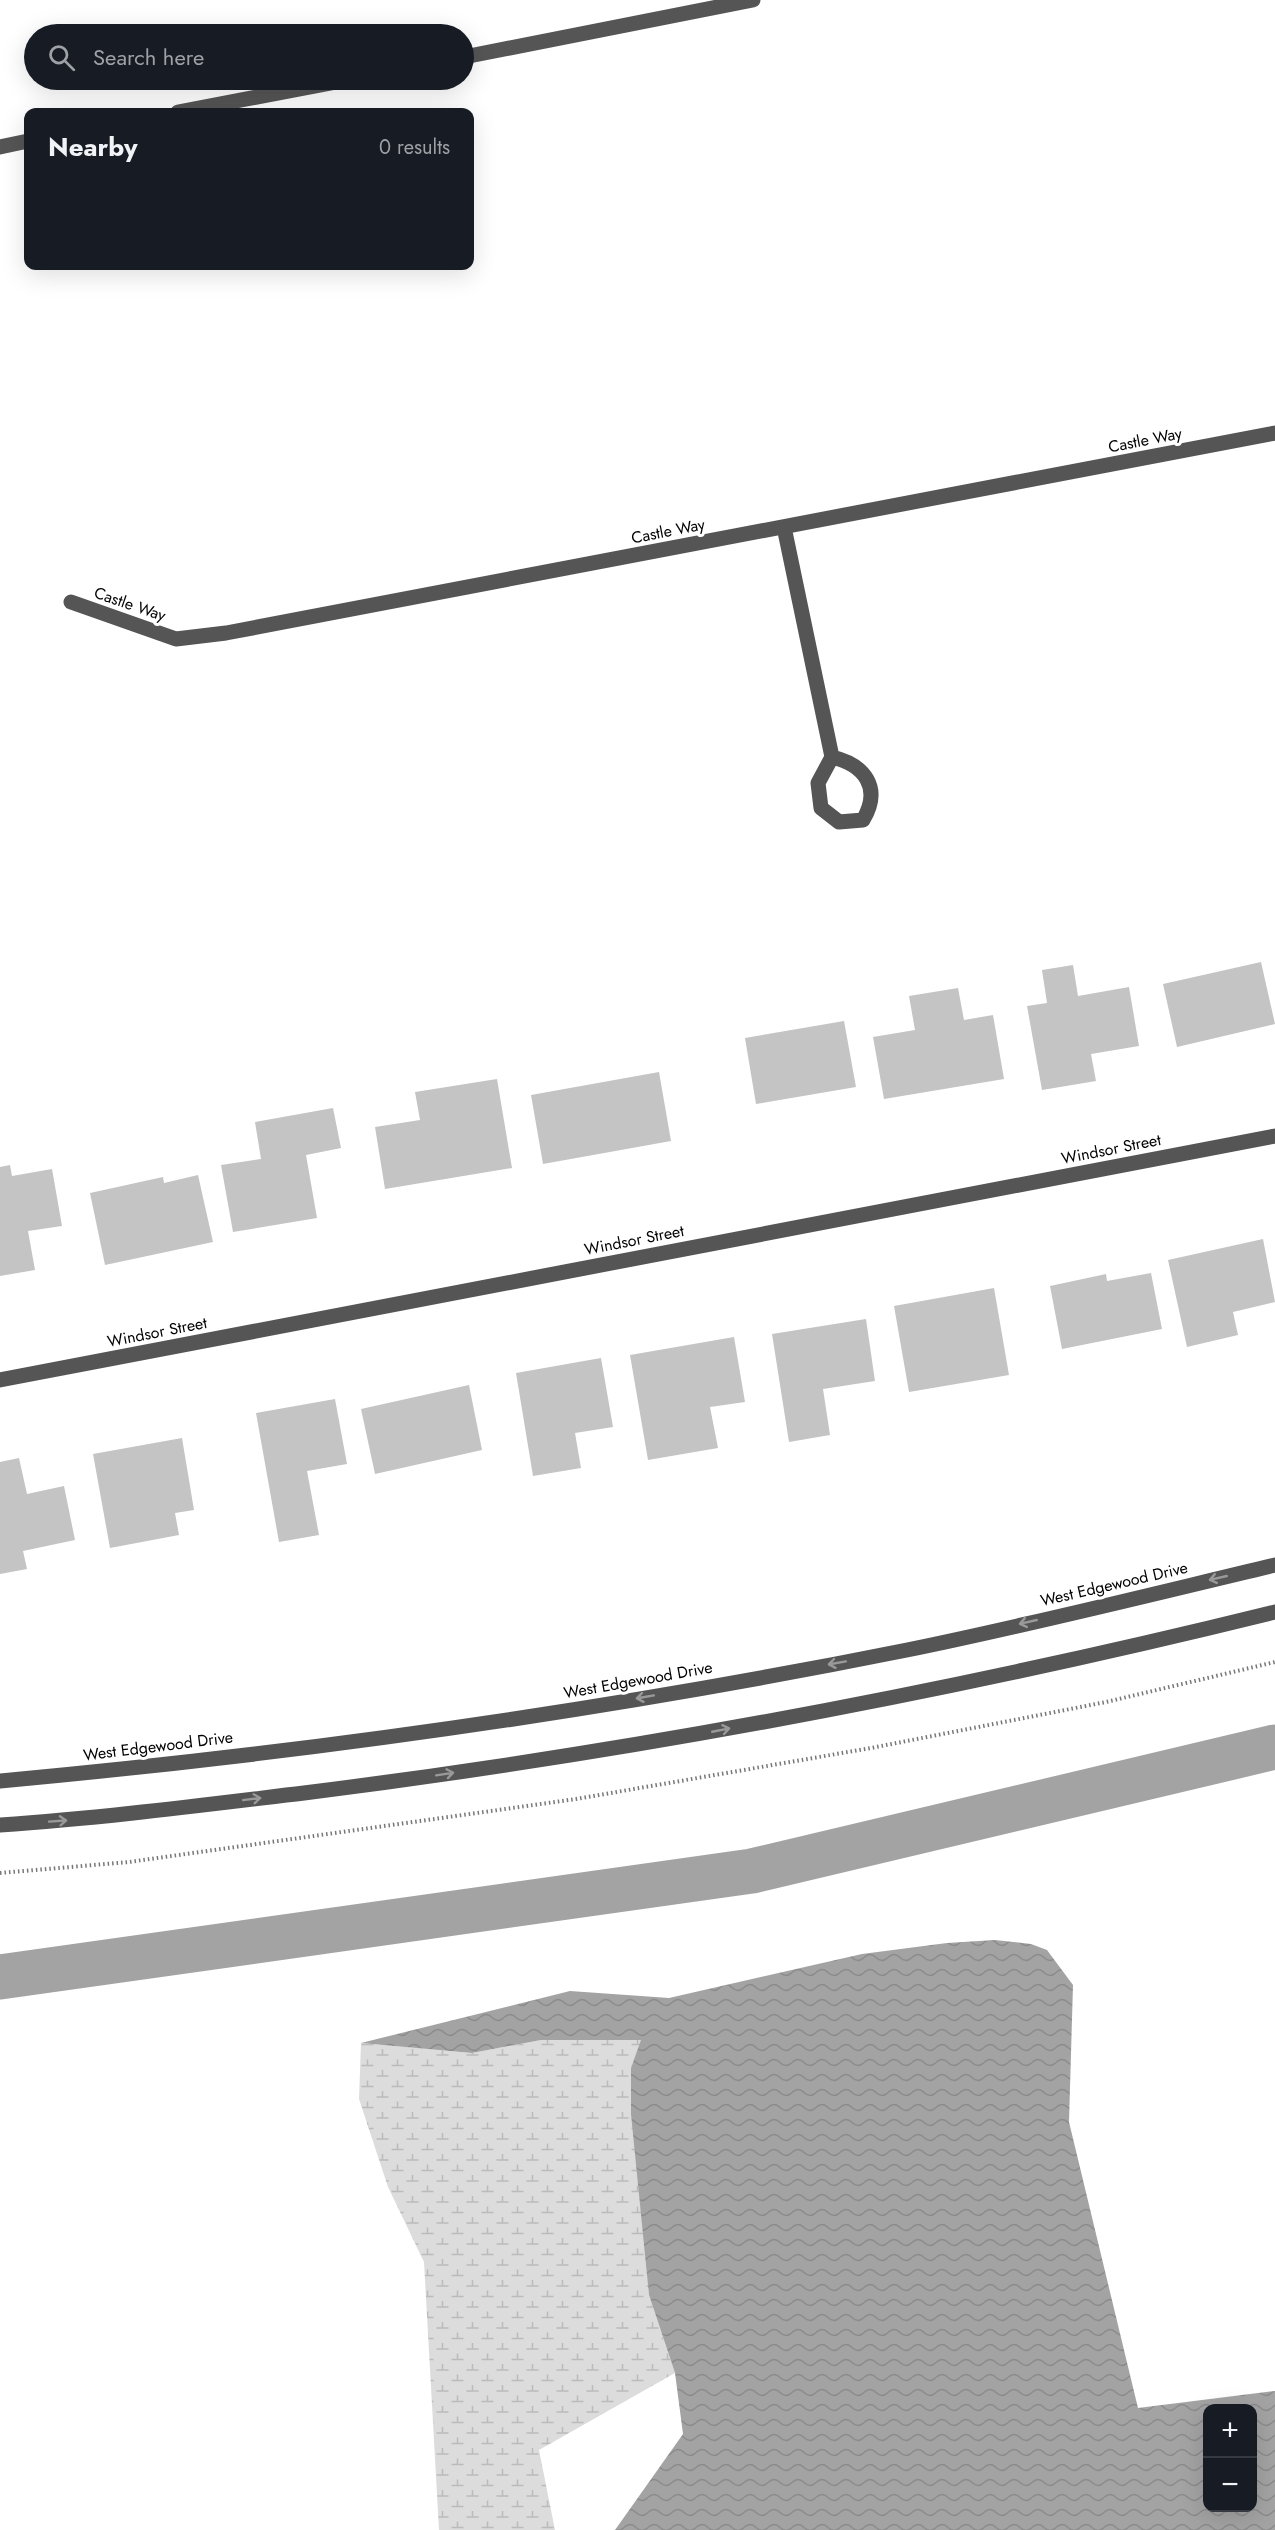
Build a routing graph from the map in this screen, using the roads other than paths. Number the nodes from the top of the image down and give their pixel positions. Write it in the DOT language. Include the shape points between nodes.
graph roads {
  1 [pos="753,0"];
  2 [pos="474,55"];
  3 [pos="294,90"];
  4 [pos="199,108"];
  5 [pos="24,142"];
  6 [pos="0,147"];
  7 [pos="1275,433"];
  8 [pos="784,527"];
  9 [pos="71,602"];
  10 [pos="831,757"];
  11 [pos="1275,1136"];
  12 [pos="0,1380"];
  13 [pos="1275,1565"];
  14 [pos="1275,1612"];
  15 [pos="0,1781"];
  16 [pos="0,1825"];
  1 -- 2 [label="street"];
  3 -- 4 [label="street"];
  5 -- 6 [label="street"];
  7 -- 8 [label="street, Castle Way"];
  8 -- 9 [label="street, Castle Way" via="186,638 176,639"];
  8 -- 10 [label="street"];
  11 -- 12 [label="street, Windsor Street"];
  13 -- 15 [label="street, West Edgewood Drive, one-way" via="909,1650 535,1717 122,1770"];
  16 -- 14 [label="street, one-way" via="98,1818 419,1779 670,1740 903,1695"];
}
